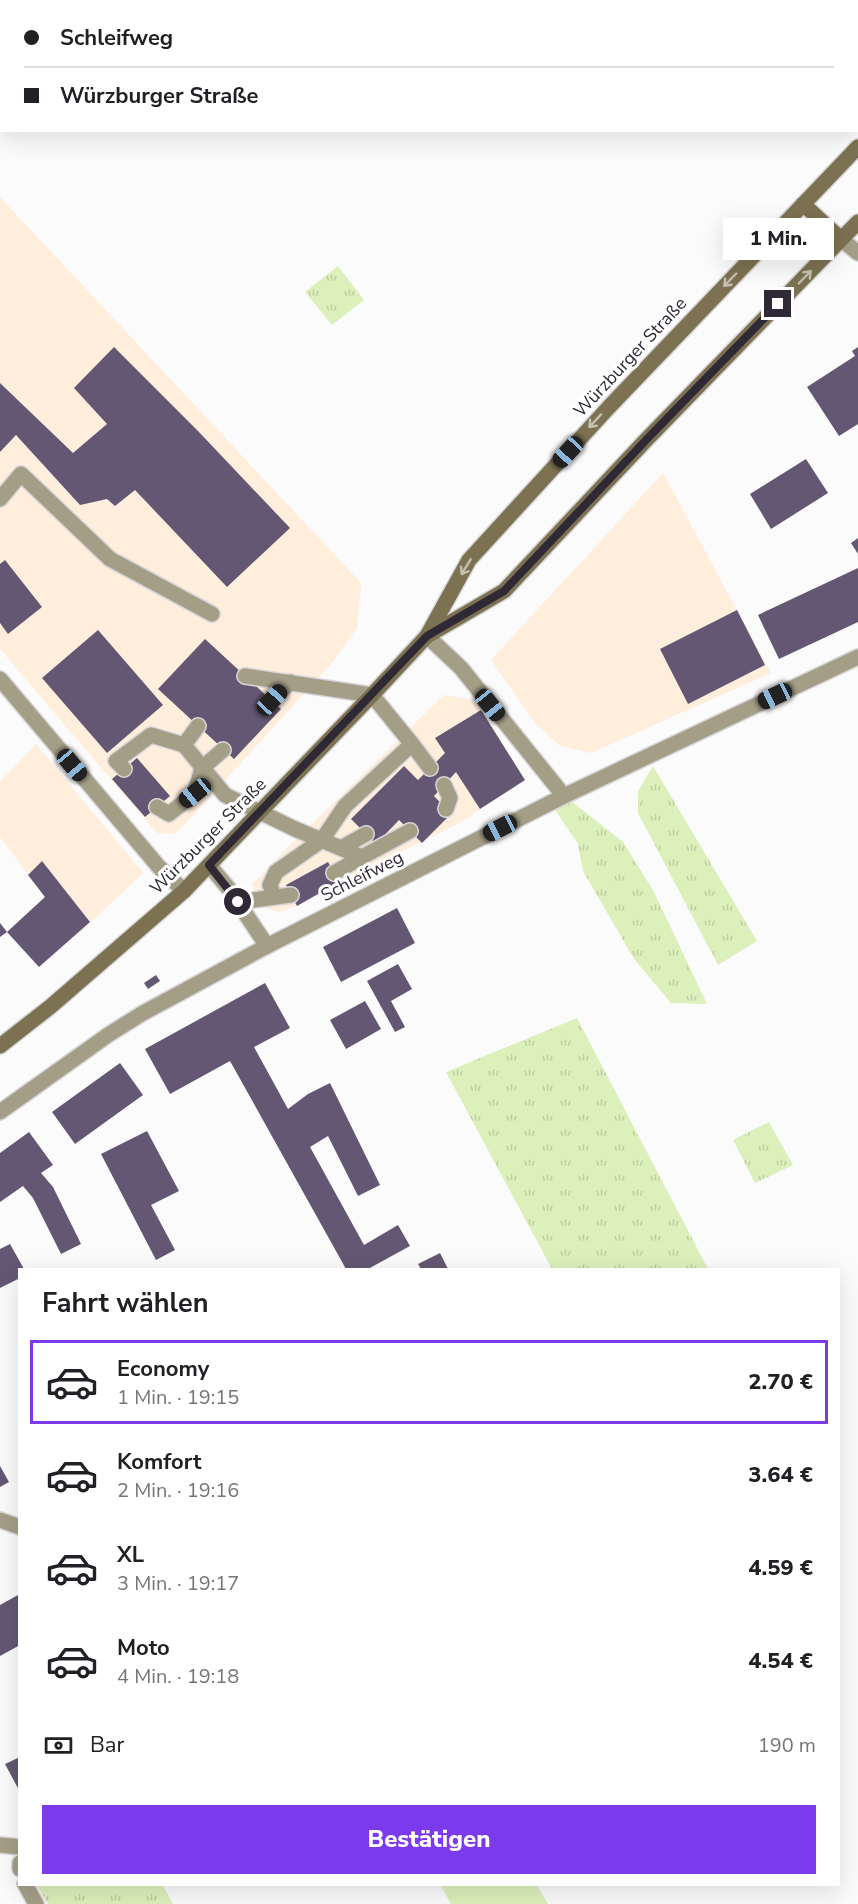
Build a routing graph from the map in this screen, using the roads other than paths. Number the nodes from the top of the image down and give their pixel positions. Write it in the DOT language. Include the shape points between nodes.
graph roads {
  1 [pos="858,147"];
  2 [pos="803,204"];
  3 [pos="858,222"];
  4 [pos="841,239"];
  5 [pos="858,253"];
  6 [pos="0,500"];
  7 [pos="212,614"];
  8 [pos="427,636"];
  9 [pos="858,657"];
  10 [pos="245,676"];
  11 [pos="0,680"];
  12 [pos="290,682"];
  13 [pos="372,695"];
  14 [pos="272,700"];
  15 [pos="198,726"];
  16 [pos="412,744"];
  17 [pos="184,745"];
  18 [pos="223,750"];
  19 [pos="202,768"];
  20 [pos="430,768"];
  21 [pos="124,769"];
  22 [pos="444,785"];
  23 [pos="564,796"];
  24 [pos="157,807"];
  25 [pos="446,809"];
  26 [pos="260,811"];
  27 [pos="410,831"];
  28 [pos="366,834"];
  29 [pos="322,840"];
  30 [pos="341,848"];
  31 [pos="362,857"];
  32 [pos="209,865"];
  33 [pos="334,873"];
  34 [pos="183,891"];
  35 [pos="291,896"];
  36 [pos="274,897"];
  37 [pos="238,902"];
  38 [pos="267,946"];
  39 [pos="0,1046"];
  40 [pos="0,1112"];
  41 [pos="0,1520"];
  42 [pos="18,1526"];
  43 [pos="0,1845"];
  44 [pos="18,1847"];
  45 [pos="26,1886"];
  46 [pos="36,1904"];
  1 -- 2 [label="main road, Würzburger Straße"];
  2 -- 4 [label="main road"];
  2 -- 8 [label="main road, Würzburger Straße, one-way" via="469,560"];
  3 -- 4 [label="main road, Würzburger Straße"];
  4 -- 5 [label="street"];
  8 -- 4 [label="main road, Würzburger Straße, one-way" via="504,591"];
  6 -- 7 [label="street" via="21,474 110,559"];
  8 -- 13 [label="main road, Würzburger Straße"];
  8 -- 23 [label="street" via="461,668"];
  9 -- 23 [label="street, Schleifweg"];
  10 -- 12 [label="street"];
  11 -- 34 [label="street"];
  12 -- 13 [label="street"];
  12 -- 14 [label="street"];
  13 -- 16 [label="street"];
  13 -- 26 [label="main road, Würzburger Straße"];
  15 -- 17 [label="street"];
  16 -- 20 [label="street"];
  16 -- 29 [label="street" via="345,806"];
  17 -- 19 [label="street"];
  17 -- 21 [label="street" via="151,735 116,761"];
  18 -- 19 [label="street"];
  19 -- 24 [label="street" via="195,793 169,814"];
  19 -- 26 [label="street" via="225,795"];
  22 -- 25 [label="street" via="450,798"];
  23 -- 38 [label="street, Schleifweg"];
  26 -- 29 [label="street"];
  26 -- 32 [label="main road, Würzburger Straße"];
  27 -- 31 [label="street"];
  28 -- 30 [label="street"];
  29 -- 30 [label="street"];
  29 -- 36 [label="street" via="276,872 270,885"];
  30 -- 31 [label="street"];
  31 -- 33 [label="street"];
  32 -- 34 [label="main road, Würzburger Straße"];
  32 -- 37 [label="street"];
  34 -- 39 [label="main road, Würzburger Straße"];
  35 -- 36 [label="street"];
  36 -- 37 [label="street"];
  37 -- 38 [label="street"];
  38 -- 40 [label="street" via="143,1013"];
  41 -- 42 [label="street"];
  43 -- 44 [label="street"];
  45 -- 46 [label="street"];
}
